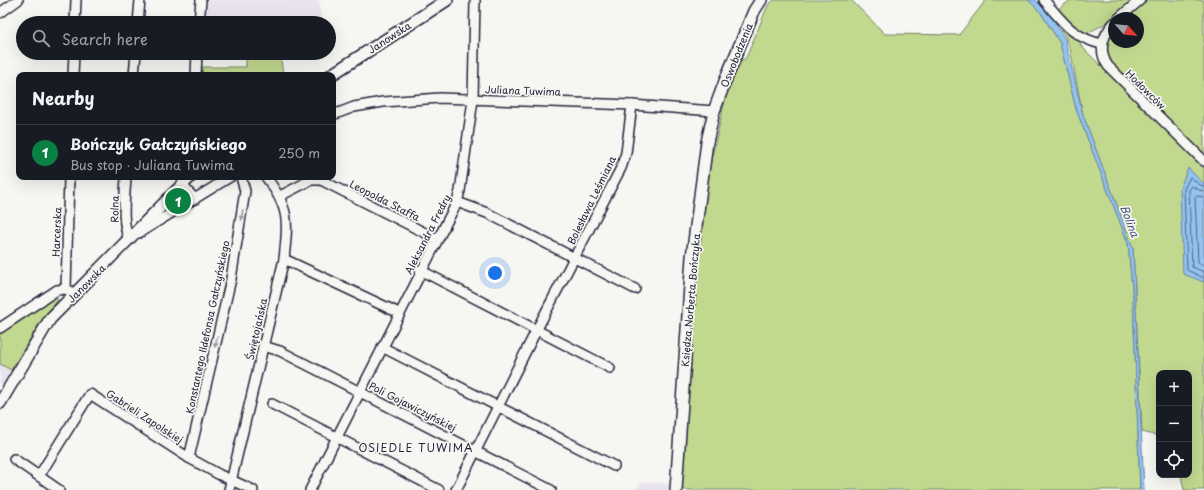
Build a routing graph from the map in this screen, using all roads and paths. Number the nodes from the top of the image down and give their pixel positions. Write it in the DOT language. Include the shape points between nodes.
graph roads {
  1 [pos="18,0"];
  2 [pos="76,0"];
  3 [pos="140,0"];
  4 [pos="201,0"];
  5 [pos="447,0"];
  6 [pos="475,0"];
  7 [pos="761,0"];
  8 [pos="1044,0"];
  9 [pos="1140,0"];
  10 [pos="1126,12"];
  11 [pos="0,13"];
  12 [pos="75,16"];
  13 [pos="139,16"];
  14 [pos="200,16"];
  15 [pos="1108,31"];
  16 [pos="1102,44"];
  17 [pos="74,60"];
  18 [pos="135,60"];
  19 [pos="197,60"];
  20 [pos="73,72"];
  21 [pos="134,72"];
  22 [pos="196,72"];
  23 [pos="336,72"];
  24 [pos="473,100"];
  25 [pos="632,105"];
  26 [pos="714,111"];
  27 [pos="336,114"];
  28 [pos="1204,161"];
  29 [pos="69,180"];
  30 [pos="126,180"];
  31 [pos="187,180"];
  32 [pos="225,180"];
  33 [pos="242,180"];
  34 [pos="268,180"];
  35 [pos="182,185"];
  36 [pos="280,196"];
  37 [pos="195,199"];
  38 [pos="457,202"];
  39 [pos="130,239"];
  40 [pos="437,239"];
  41 [pos="575,257"];
  42 [pos="284,258"];
  43 [pos="420,270"];
  44 [pos="635,288"];
  45 [pos="70,291"];
  46 [pos="399,312"];
  47 [pos="0,328"];
  48 [pos="536,331"];
  49 [pos="263,346"];
  50 [pos="382,347"];
  51 [pos="610,368"];
  52 [pos="360,390"];
  53 [pos="0,403"];
  54 [pos="272,404"];
  55 [pos="498,406"];
  56 [pos="337,436"];
  57 [pos="476,451"];
  58 [pos="189,458"];
  59 [pos="14,459"];
  60 [pos="614,466"];
  61 [pos="38,476"];
  62 [pos="231,480"];
  63 [pos="59,490"];
  64 [pos="229,490"];
  65 [pos="253,490"];
  66 [pos="310,490"];
  67 [pos="440,490"];
  68 [pos="456,490"];
  69 [pos="551,490"];
  70 [pos="676,490"];
  1 -- 11 [label="street"];
  2 -- 12 [label="street"];
  3 -- 13 [label="street"];
  4 -- 14 [label="street"];
  5 -- 23 [label="street, Janowska"];
  6 -- 24 [label="street, Aleksandra Fredry"];
  7 -- 26 [label="street, Oswobodzenia" via="754,11"];
  8 -- 16 [label="street" via="1074,33"];
  9 -- 10 [label="street"];
  15 -- 16 [label="street"];
  16 -- 28 [label="street, Hodowców" via="1101,51 1108,66"];
  17 -- 20 [label="street"];
  18 -- 21 [label="street"];
  19 -- 22 [label="street"];
  24 -- 25 [label="street, Juliana Tuwima"];
  24 -- 27 [label="street, Juliana Tuwima" via="440,98 383,102 354,107"];
  24 -- 38 [label="street, Aleksandra Fredry"];
  25 -- 26 [label="street, Juliana Tuwima"];
  25 -- 41 [label="street, Bolesława Leśmiana" via="626,153 621,168"];
  26 -- 70 [label="street, Księdza Norberta Bończyka" via="703,169 692,258"];
  29 -- 45 [label="street, Harcerska"];
  30 -- 39 [label="street, Rolna" via="123,214 125,230"];
  31 -- 35 [label="street, Janowska"];
  32 -- 37 [label="street"];
  33 -- 58 [label="street, Konstantego Ildefonsa Gałczyńskiego, one-way" via="246,191 231,278"];
  34 -- 36 [label="street, Świętojańska"];
  35 -- 37 [label="street"];
  35 -- 39 [label="street, Janowska"];
  36 -- 40 [label="street, Leopolda Staffa" via="311,180 321,180"];
  36 -- 42 [label="street, Świętojańska" via="287,222"];
  37 -- 39 [label="street"];
  38 -- 40 [label="street, Aleksandra Fredry"];
  38 -- 41 [label="street, Bolesława Leśmiana" via="487,213"];
  39 -- 45 [label="street, Janowska"];
  40 -- 43 [label="street, Aleksandra Fredry"];
  41 -- 44 [label="street, Bolesława Leśmiana"];
  41 -- 48 [label="street, Bolesława Leśmiana"];
  42 -- 46 [label="street"];
  42 -- 49 [label="street, Świętojańska"];
  43 -- 46 [label="street, Aleksandra Fredry"];
  43 -- 48 [label="street"];
  45 -- 47 [label="street" via="57,290"];
  45 -- 53 [label="street, Janowska" via="42,332"];
  46 -- 50 [label="street, Aleksandra Fredry"];
  48 -- 51 [label="street"];
  48 -- 55 [label="street, Bolesława Leśmiana"];
  49 -- 52 [label="street, Poli Gojawiczyńskiej" via="280,351"];
  49 -- 62 [label="street, Świętojańska"];
  50 -- 52 [label="street, Aleksandra Fredry"];
  50 -- 55 [label="street"];
  52 -- 56 [label="street, Aleksandra Fredry"];
  52 -- 57 [label="street, Poli Gojawiczyńskiej"];
  54 -- 56 [label="street"];
  55 -- 57 [label="street, Bolesława Leśmiana"];
  55 -- 60 [label="street"];
  56 -- 66 [label="street, Aleksandra Fredry"];
  56 -- 67 [label="street"];
  57 -- 68 [label="street, Bolesława Leśmiana"];
  57 -- 69 [label="street, Poli Gojawiczyńskiej"];
  58 -- 61 [label="street, Gabrieli Zapolskiej" via="90,394"];
  58 -- 62 [label="street, Gabrieli Zapolskiej"];
  59 -- 61 [label="street"];
  61 -- 63 [label="street"];
  62 -- 64 [label="street, Świętojańska"];
  62 -- 65 [label="street, Gabrieli Zapolskiej"];
}
